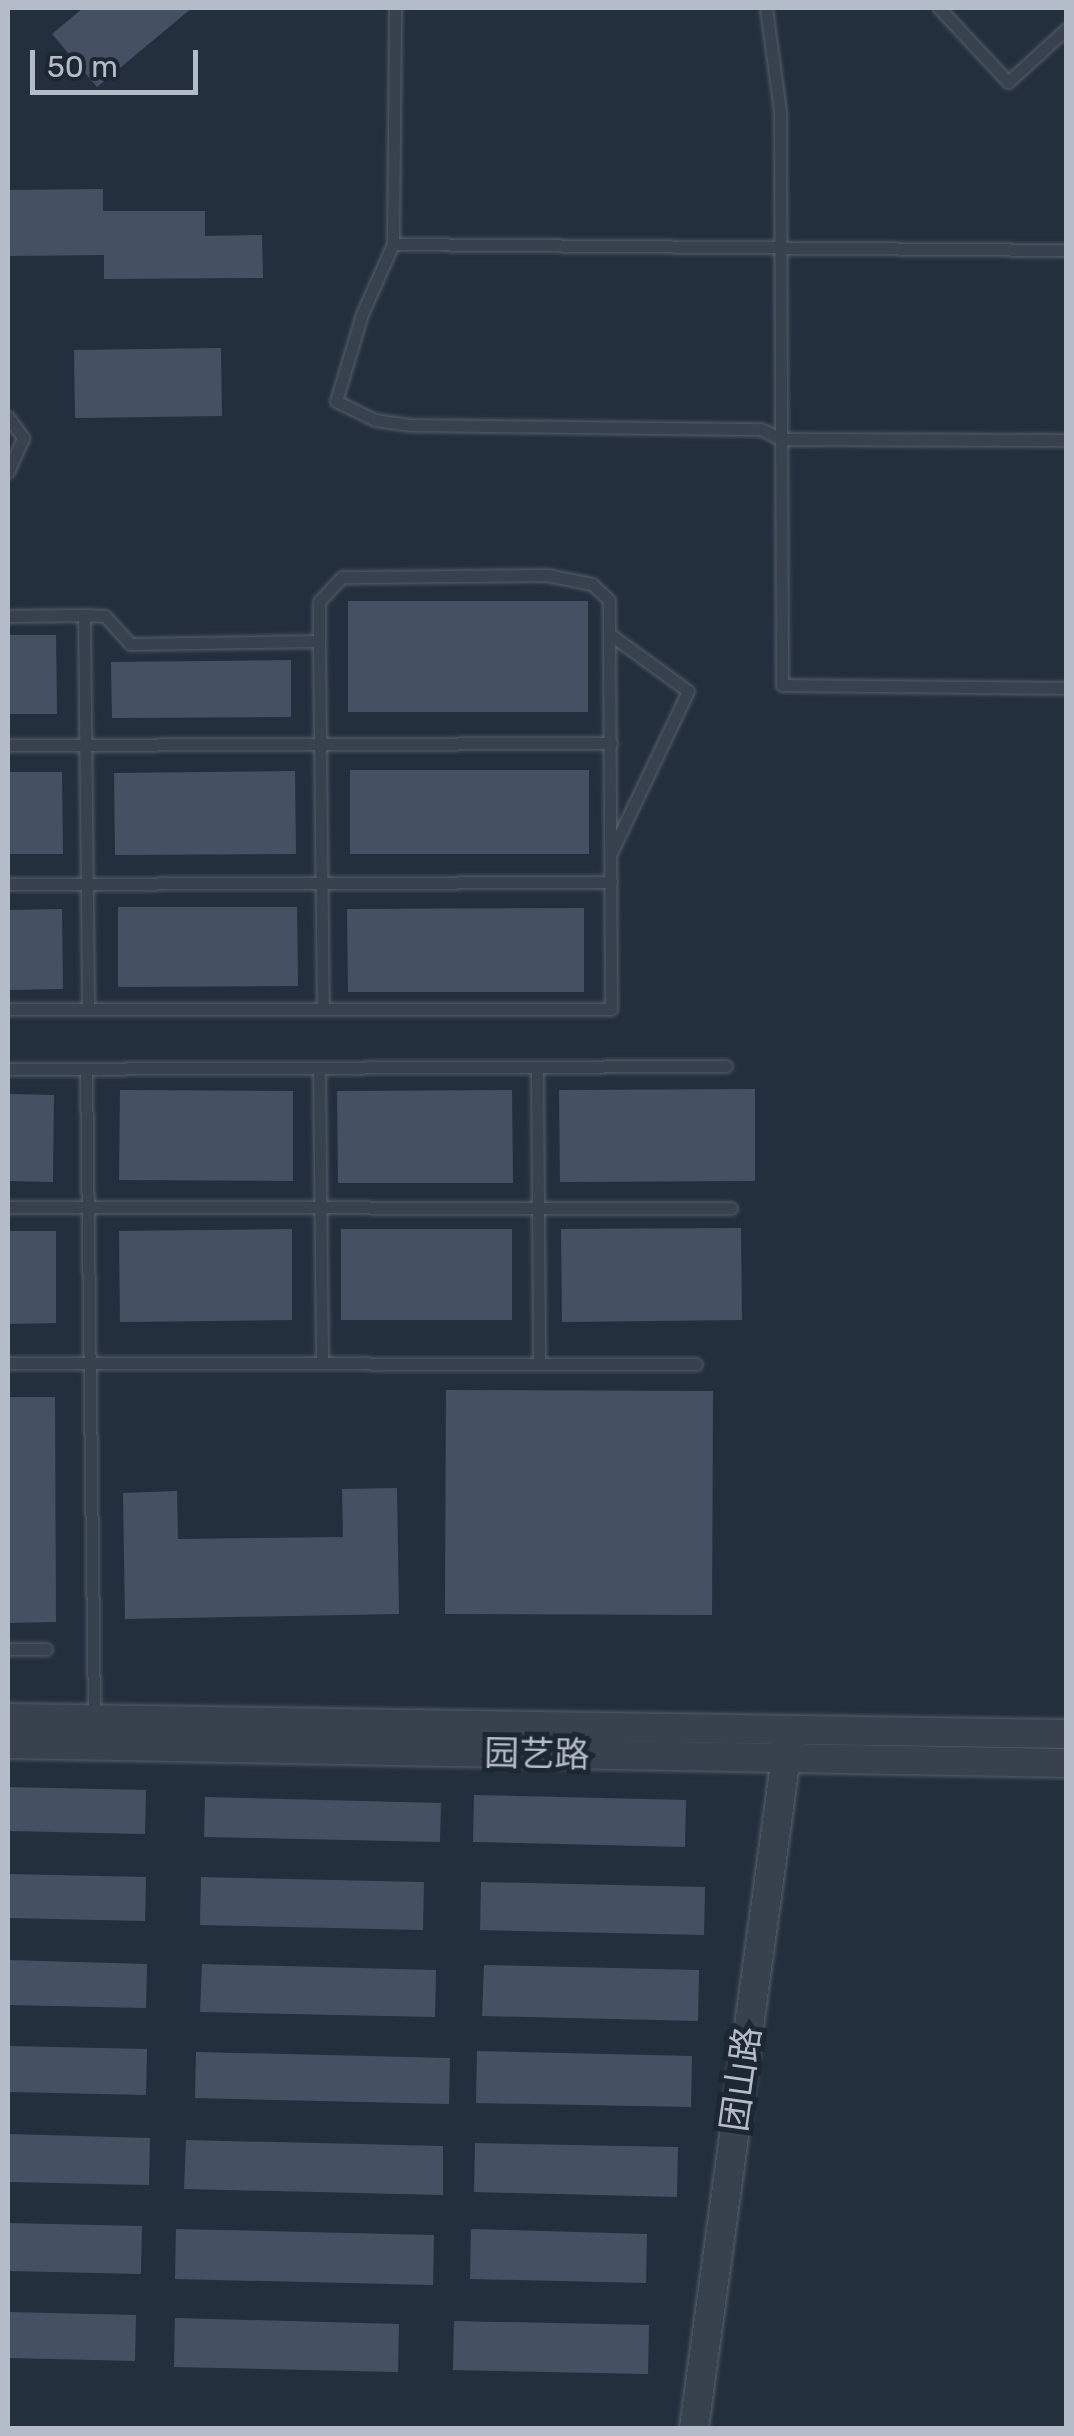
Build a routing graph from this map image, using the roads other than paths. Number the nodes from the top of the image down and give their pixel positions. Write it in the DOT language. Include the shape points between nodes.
graph roads {
  1 [pos="395,8"];
  2 [pos="766,8"];
  3 [pos="939,8"];
  4 [pos="1066,28"];
  5 [pos="393,244"];
  6 [pos="781,246"];
  7 [pos="1066,250"];
  8 [pos="8,417"];
  9 [pos="781,439"];
  10 [pos="1066,440"];
  11 [pos="8,472"];
  12 [pos="84,615"];
  13 [pos="8,616"];
  14 [pos="611,635"];
  15 [pos="319,641"];
  16 [pos="1066,688"];
  17 [pos="610,743"];
  18 [pos="322,744"];
  19 [pos="8,745"];
  20 [pos="85,745"];
  21 [pos="610,855"];
  22 [pos="610,882"];
  23 [pos="322,883"];
  24 [pos="8,884"];
  25 [pos="88,884"];
  26 [pos="8,1009"];
  27 [pos="88,1009"];
  28 [pos="323,1009"];
  29 [pos="726,1066"];
  30 [pos="319,1068"];
  31 [pos="537,1068"];
  32 [pos="8,1069"];
  33 [pos="86,1070"];
  34 [pos="8,1208"];
  35 [pos="86,1208"];
  36 [pos="320,1208"];
  37 [pos="539,1208"];
  38 [pos="731,1208"];
  39 [pos="8,1363"];
  40 [pos="86,1363"];
  41 [pos="322,1363"];
  42 [pos="539,1364"];
  43 [pos="696,1364"];
  44 [pos="46,1648"];
  45 [pos="8,1649"];
  46 [pos="8,1718"];
  47 [pos="94,1719"];
  48 [pos="791,1730"];
  49 [pos="1066,1734"];
  50 [pos="8,1744"];
  51 [pos="785,1759"];
  52 [pos="1066,1763"];
  53 [pos="694,2428"];
  1 -- 5 [label="lane"];
  2 -- 6 [label="lane" via="780,112"];
  3 -- 4 [label="lane" via="1008,82"];
  5 -- 6 [label="lane"];
  5 -- 9 [label="lane" via="362,314 336,402 374,420 410,425 761,430"];
  6 -- 7 [label="lane"];
  6 -- 9 [label="lane"];
  8 -- 11 [label="lane" via="22,438 22,452"];
  9 -- 10 [label="lane"];
  9 -- 16 [label="lane" via="782,685"];
  12 -- 13 [label="lane"];
  12 -- 15 [label="lane" via="105,616 130,644"];
  12 -- 20 [label="lane"];
  14 -- 15 [label="lane" via="609,600 574,577 342,576 319,602"];
  14 -- 17 [label="lane"];
  14 -- 21 [label="lane" via="688,691"];
  15 -- 18 [label="lane"];
  17 -- 18 [label="lane"];
  17 -- 21 [label="lane"];
  18 -- 20 [label="lane"];
  18 -- 23 [label="lane"];
  19 -- 20 [label="lane"];
  20 -- 25 [label="lane"];
  21 -- 22 [label="lane"];
  22 -- 23 [label="lane"];
  22 -- 28 [label="lane" via="610,1009"];
  23 -- 25 [label="lane"];
  23 -- 28 [label="lane"];
  24 -- 25 [label="lane"];
  25 -- 27 [label="lane"];
  26 -- 27 [label="lane"];
  27 -- 28 [label="lane"];
  29 -- 31 [label="lane"];
  30 -- 31 [label="lane"];
  30 -- 33 [label="lane"];
  30 -- 36 [label="lane"];
  31 -- 37 [label="lane"];
  32 -- 33 [label="lane"];
  33 -- 35 [label="lane"];
  34 -- 35 [label="lane"];
  35 -- 36 [label="lane"];
  35 -- 40 [label="lane"];
  36 -- 37 [label="lane"];
  36 -- 41 [label="lane"];
  37 -- 38 [label="lane"];
  37 -- 42 [label="lane"];
  39 -- 40 [label="lane"];
  40 -- 41 [label="lane"];
  40 -- 47 [label="lane"];
  41 -- 42 [label="lane"];
  42 -- 43 [label="lane"];
  44 -- 45 [label="lane"];
  46 -- 47 [label="street, 园艺路"];
  47 -- 48 [label="street, 园艺路"];
  48 -- 49 [label="street, 园艺路"];
  48 -- 51 [label="street, 团山路"];
  50 -- 51 [label="street, 园艺路"];
  51 -- 52 [label="street, 园艺路"];
  51 -- 53 [label="street, 团山路"];
}
